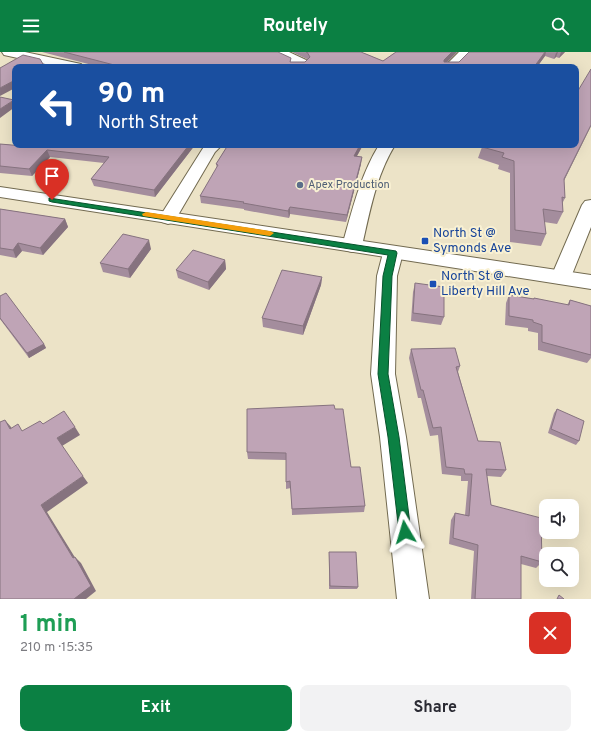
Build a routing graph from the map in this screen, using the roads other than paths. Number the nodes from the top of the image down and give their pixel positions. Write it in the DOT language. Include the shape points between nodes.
graph roads {
  1 [pos="279,52"];
  2 [pos="466,52"];
  3 [pos="14,53"];
  4 [pos="0,64"];
  5 [pos="63,64"];
  6 [pos="297,64"];
  7 [pos="453,64"];
  8 [pos="211,148"];
  9 [pos="385,148"];
  10 [pos="0,192"];
  11 [pos="591,205"];
  12 [pos="168,218"];
  13 [pos="352,246"];
  14 [pos="393,253"];
  15 [pos="561,277"];
  16 [pos="591,282"];
  17 [pos="413,599"];
  1 -- 6 [label="main road"];
  2 -- 7 [label="main road"];
  3 -- 4 [label="main road"];
  3 -- 5 [label="main road"];
  8 -- 12 [label="main road"];
  9 -- 13 [label="main road" via="373,174"];
  10 -- 12 [label="main road"];
  11 -- 15 [label="main road"];
  12 -- 13 [label="main road"];
  13 -- 14 [label="main road"];
  14 -- 15 [label="main road"];
  14 -- 17 [label="main road" via="387,276 383,374"];
  15 -- 16 [label="main road"];
}
